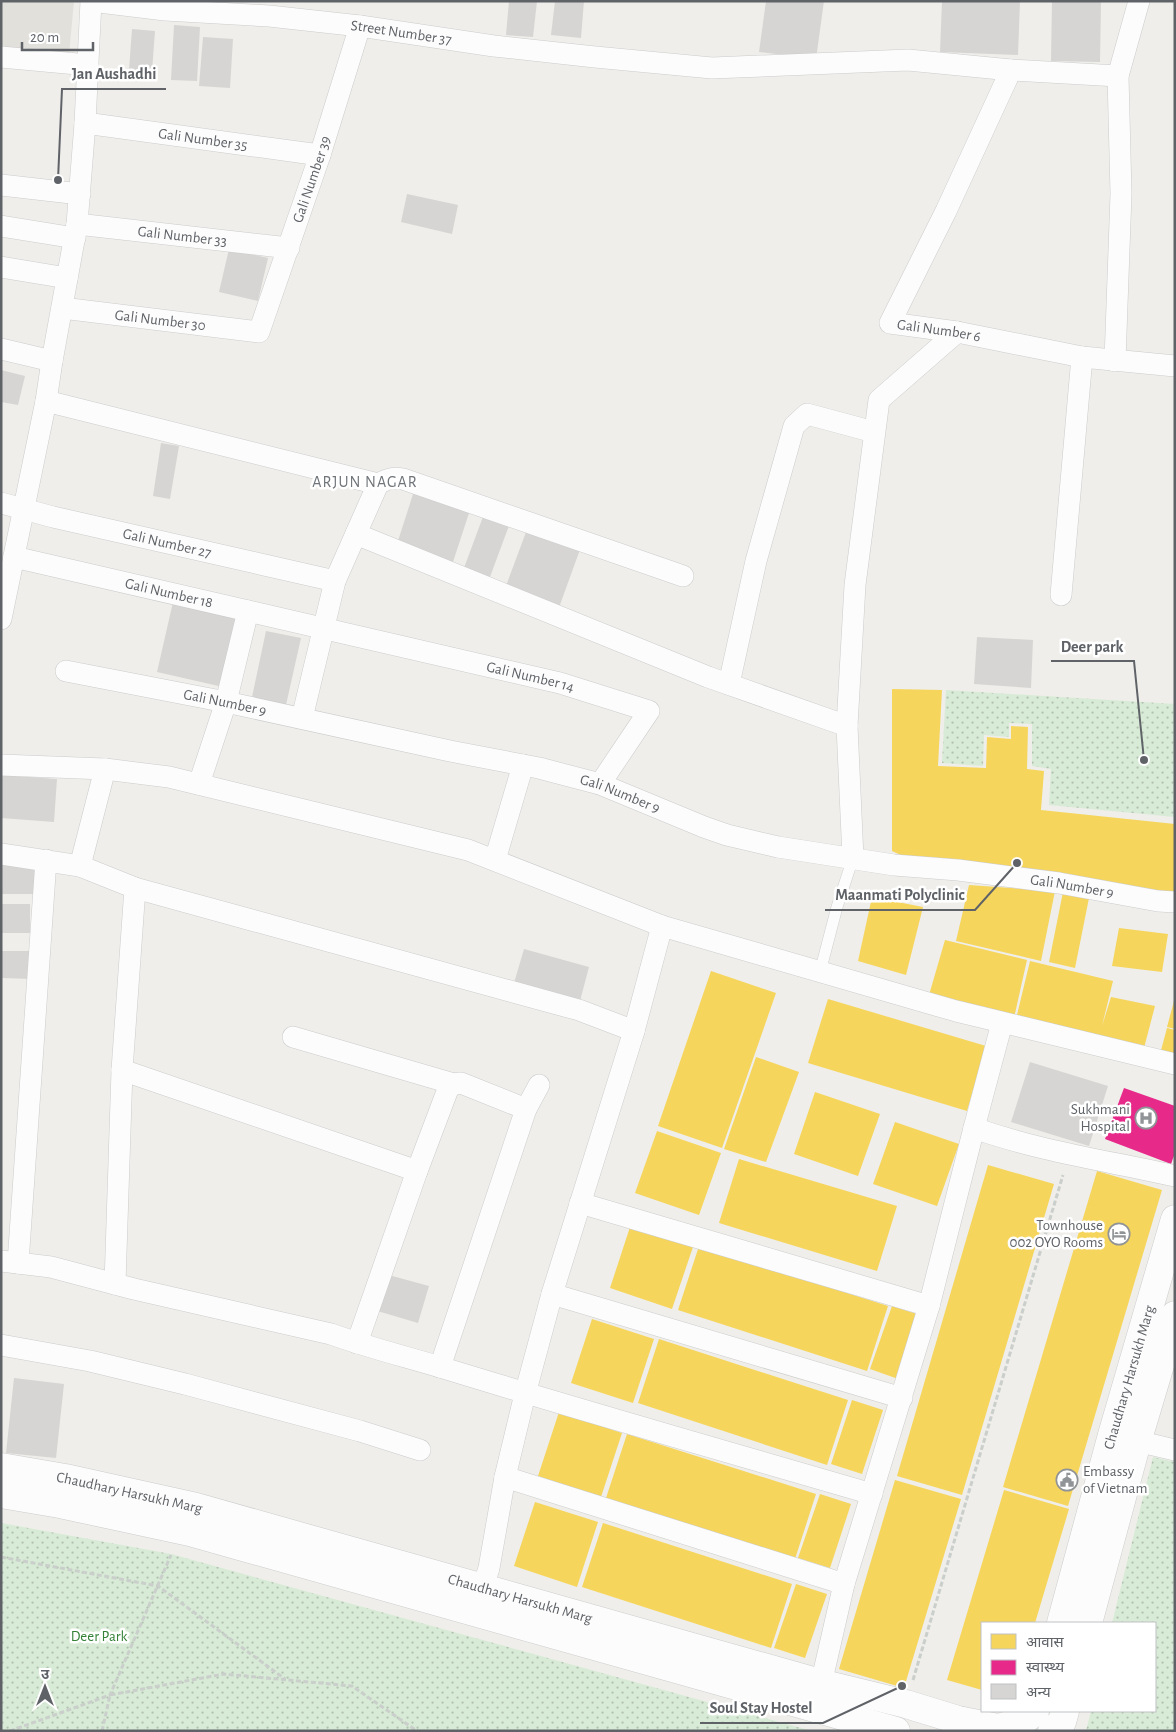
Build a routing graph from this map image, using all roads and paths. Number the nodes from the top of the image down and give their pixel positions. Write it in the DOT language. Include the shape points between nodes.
graph roads {
  1 [pos="91,1"];
  2 [pos="1139,1"];
  3 [pos="360,26"];
  4 [pos="1,57"];
  5 [pos="88,65"];
  6 [pos="1011,70"];
  7 [pos="1118,76"];
  8 [pos="85,123"];
  9 [pos="320,154"];
  10 [pos="1,185"];
  11 [pos="80,194"];
  12 [pos="1,226"];
  13 [pos="76,231"];
  14 [pos="289,248"];
  15 [pos="1,267"];
  16 [pos="67,278"];
  17 [pos="62,308"];
  18 [pos="259,332"];
  19 [pos="957,332"];
  20 [pos="1,348"];
  21 [pos="1082,357"];
  22 [pos="52,360"];
  23 [pos="1115,360"];
  24 [pos="1175,366"];
  25 [pos="46,401"];
  26 [pos="874,432"];
  27 [pos="378,484"];
  28 [pos="1,503"];
  29 [pos="24,509"];
  30 [pos="356,534"];
  31 [pos="14,557"];
  32 [pos="683,576"];
  33 [pos="335,582"];
  34 [pos="1061,594"];
  35 [pos="248,611"];
  36 [pos="1,619"];
  37 [pos="324,628"];
  38 [pos="66,672"];
  39 [pos="729,684"];
  40 [pos="226,702"];
  41 [pos="302,718"];
  42 [pos="847,726"];
  43 [pos="1,765"];
  44 [pos="523,765"];
  45 [pos="105,769"];
  46 [pos="199,784"];
  47 [pos="600,784"];
  48 [pos="1,854"];
  49 [pos="853,858"];
  50 [pos="46,860"];
  51 [pos="495,860"];
  52 [pos="80,866"];
  53 [pos="135,888"];
  54 [pos="1175,902"];
  55 [pos="662,926"];
  56 [pos="820,972"];
  57 [pos="1002,1023"];
  58 [pos="634,1031"];
  59 [pos="293,1037"];
  60 [pos="1175,1064"];
  61 [pos="122,1070"];
  62 [pos="454,1084"];
  63 [pos="539,1085"];
  64 [pos="526,1110"];
  65 [pos="974,1128"];
  66 [pos="1070,1153"];
  67 [pos="417,1171"];
  68 [pos="1175,1176"];
  69 [pos="580,1203"];
  70 [pos="1175,1219"];
  71 [pos="10,1262"];
  72 [pos="115,1284"];
  73 [pos="552,1294"];
  74 [pos="930,1306"];
  75 [pos="1175,1315"];
  76 [pos="358,1344"];
  77 [pos="1,1345"];
  78 [pos="440,1367"];
  79 [pos="525,1394"];
  80 [pos="902,1398"];
  81 [pos="1112,1435"];
  82 [pos="1138,1442"];
  83 [pos="420,1450"];
  84 [pos="1175,1450"];
  85 [pos="1,1467"];
  86 [pos="505,1477"];
  87 [pos="1,1494"];
  88 [pos="872,1494"];
  89 [pos="180,1530"];
  90 [pos="1,1557"];
  91 [pos="844,1584"];
  92 [pos="158,1586"];
  93 [pos="482,1588"];
  94 [pos="475,1614"];
  95 [pos="1061,1622"];
  96 [pos="1088,1622"];
  97 [pos="285,1680"];
  98 [pos="820,1683"];
  99 [pos="110,1695"];
  100 [pos="906,1704"];
  101 [pos="813,1708"];
  102 [pos="1065,1712"];
  103 [pos="1031,1721"];
  104 [pos="10,1731"];
  105 [pos="102,1731"];
  106 [pos="417,1731"];
  107 [pos="896,1731"];
  108 [pos="1052,1731"];
  1 -- 3 [label="street, Street Number 37"];
  1 -- 5 [label="street"];
  2 -- 7 [label="street"];
  3 -- 6 [label="street, Street Number 37" via="595,58 712,68 908,60"];
  3 -- 9 [label="street, Gali Number 39"];
  4 -- 5 [label="street"];
  5 -- 8 [label="street"];
  6 -- 7 [label="street, Street Number 37"];
  6 -- 19 [label="street, Gali Number 6" via="890,323"];
  7 -- 23 [label="street" via="1121,194"];
  8 -- 9 [label="street, Gali Number 35"];
  8 -- 11 [label="street"];
  9 -- 14 [label="street, Gali Number 39"];
  10 -- 11 [label="street"];
  11 -- 13 [label="street"];
  12 -- 13 [label="street, Gali Number 33"];
  13 -- 14 [label="street, Gali Number 33"];
  13 -- 16 [label="street"];
  14 -- 18 [label="street, Gali Number 39"];
  15 -- 16 [label="street"];
  16 -- 17 [label="street"];
  17 -- 18 [label="street, Gali Number 30"];
  17 -- 22 [label="street"];
  19 -- 21 [label="street, Gali Number 6"];
  19 -- 26 [label="street" via="879,400"];
  20 -- 22 [label="street"];
  21 -- 23 [label="street, Gali Number 6"];
  21 -- 34 [label="street"];
  22 -- 25 [label="street"];
  23 -- 24 [label="street, Gali Number 6"];
  25 -- 27 [label="street"];
  25 -- 29 [label="street"];
  26 -- 39 [label="street" via="807,414 794,426 756,561"];
  26 -- 42 [label="street" via="855,585"];
  27 -- 30 [label="street"];
  27 -- 32 [label="street" via="395,477 403,479"];
  28 -- 29 [label="street, Gali Number 27"];
  29 -- 31 [label="street"];
  29 -- 33 [label="street, Gali Number 27"];
  30 -- 33 [label="street"];
  30 -- 39 [label="street"];
  31 -- 35 [label="street, Gali Number 18"];
  31 -- 36 [label="street"];
  33 -- 37 [label="street"];
  35 -- 37 [label="street, Gali Number 18"];
  35 -- 40 [label="street"];
  37 -- 41 [label="street"];
  37 -- 47 [label="street, Gali Number 14" via="560,683 649,710"];
  38 -- 40 [label="street, Gali Number 9"];
  39 -- 42 [label="street"];
  40 -- 41 [label="street, Gali Number 9"];
  40 -- 46 [label="street"];
  41 -- 44 [label="street, Gali Number 9"];
  42 -- 49 [label="street"];
  43 -- 45 [label="street"];
  44 -- 47 [label="street, Gali Number 9"];
  44 -- 51 [label="street"];
  45 -- 46 [label="street"];
  45 -- 52 [label="street"];
  46 -- 51 [label="street" via="468,850"];
  47 -- 49 [label="street, Gali Number 9" via="727,835 778,847"];
  48 -- 50 [label="street"];
  49 -- 54 [label="street, Gali Number 9"];
  49 -- 56 [label="lane"];
  50 -- 52 [label="street"];
  50 -- 71 [label="street"];
  51 -- 55 [label="street"];
  52 -- 53 [label="street"];
  53 -- 58 [label="street" via="579,1010"];
  53 -- 61 [label="street"];
  55 -- 56 [label="street"];
  55 -- 58 [label="street"];
  56 -- 57 [label="street"];
  57 -- 60 [label="street"];
  57 -- 65 [label="street"];
  58 -- 69 [label="street"];
  59 -- 62 [label="street"];
  61 -- 67 [label="street"];
  61 -- 72 [label="street"];
  62 -- 64 [label="street" via="460,1083"];
  62 -- 67 [label="street" via="448,1089"];
  63 -- 64 [label="street"];
  64 -- 78 [label="street"];
  65 -- 66 [label="street"];
  65 -- 74 [label="street"];
  66 -- 68 [label="street"];
  66 -- 100 [label="path"];
  67 -- 76 [label="street"];
  69 -- 73 [label="street"];
  69 -- 74 [label="street"];
  70 -- 81 [label="street, Chaudhary Harsukh Marg"];
  71 -- 72 [label="street" via="50,1267"];
  72 -- 76 [label="street" via="331,1334"];
  73 -- 79 [label="street"];
  73 -- 80 [label="street"];
  74 -- 80 [label="street"];
  75 -- 82 [label="street, Chaudhary Harsukh Marg"];
  76 -- 78 [label="street"];
  77 -- 83 [label="street" via="90,1361 185,1384"];
  78 -- 79 [label="street"];
  79 -- 86 [label="street"];
  79 -- 88 [label="street"];
  80 -- 88 [label="street"];
  81 -- 82 [label="street"];
  81 -- 95 [label="street, Chaudhary Harsukh Marg"];
  82 -- 84 [label="street"];
  82 -- 96 [label="street, Chaudhary Harsukh Marg"];
  85 -- 93 [label="street, Chaudhary Harsukh Marg" via="196,1507"];
  86 -- 91 [label="street"];
  86 -- 93 [label="street" via="489,1568"];
  87 -- 89 [label="street, Chaudhary Harsukh Marg"];
  88 -- 91 [label="street"];
  89 -- 92 [label="path"];
  89 -- 94 [label="street, Chaudhary Harsukh Marg"];
  90 -- 92 [label="path"];
  91 -- 98 [label="street"];
  92 -- 97 [label="path"];
  92 -- 99 [label="path"];
  93 -- 94 [label="street"];
  93 -- 98 [label="street, Chaudhary Harsukh Marg"];
  94 -- 101 [label="street, Chaudhary Harsukh Marg"];
  97 -- 99 [label="path" via="224,1674"];
  97 -- 106 [label="path" via="352,1686"];
  98 -- 100 [label="street, Chaudhary Harsukh Marg"];
  98 -- 101 [label="street"];
  99 -- 104 [label="path"];
  99 -- 105 [label="path"];
  100 -- 103 [label="street, Chaudhary Harsukh Marg" via="998,1728"];
  101 -- 107 [label="street, Chaudhary Harsukh Marg"];
  102 -- 108 [label="street" via="1062,1722"];
}
